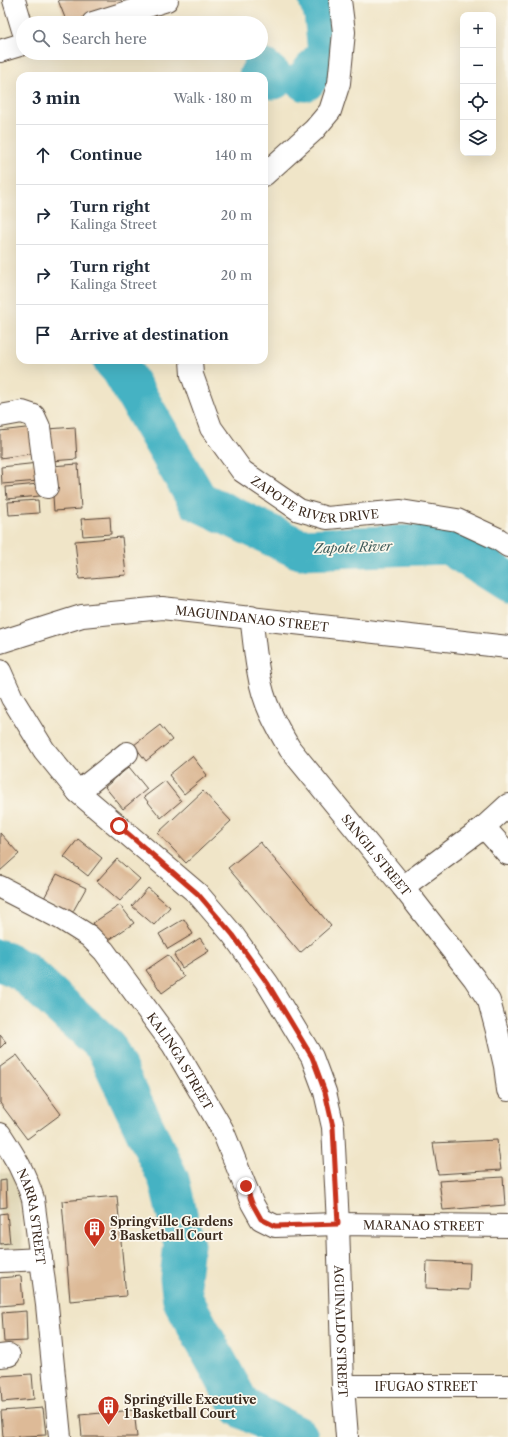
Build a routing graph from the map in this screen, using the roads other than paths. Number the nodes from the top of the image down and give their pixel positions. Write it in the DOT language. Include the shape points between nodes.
graph roads {
  1 [pos="14,0"];
  2 [pos="167,0"];
  3 [pos="340,0"];
  4 [pos="19,16"];
  5 [pos="116,16"];
  6 [pos="16,46"];
  7 [pos="0,51"];
  8 [pos="268,171"];
  9 [pos="191,364"];
  10 [pos="0,416"];
  11 [pos="47,488"];
  12 [pos="508,546"];
  13 [pos="252,617"];
  14 [pos="0,642"];
  15 [pos="508,647"];
  16 [pos="0,671"];
  17 [pos="128,753"];
  18 [pos="78,792"];
  19 [pos="508,805"];
  20 [pos="484,827"];
  21 [pos="508,854"];
  22 [pos="0,887"];
  23 [pos="403,887"];
  24 [pos="508,1090"];
  25 [pos="0,1134"];
  26 [pos="10,1165"];
  27 [pos="338,1224"];
  28 [pos="508,1226"];
  29 [pos="41,1259"];
  30 [pos="0,1261"];
  31 [pos="343,1386"];
  32 [pos="508,1386"];
  33 [pos="60,1437"];
  34 [pos="347,1437"];
  1 -- 4 [label="street"];
  2 -- 5 [label="street"];
  3 -- 8 [label="street" via="344,32 339,83 330,110 314,130"];
  6 -- 7 [label="street"];
  9 -- 12 [label="street, ZAPOTE RIVER DRIVE" via="192,375 212,428 242,471 299,510 327,518 401,511 457,520"];
  10 -- 11 [label="street" via="22,412 34,416 39,427"];
  13 -- 14 [label="street, MAGUINDANAO STREET" via="162,608 96,614"];
  13 -- 15 [label="street, MAGUINDANAO STREET"];
  13 -- 23 [label="street, SANGIL STREET" via="259,676 278,729 290,749"];
  16 -- 18 [label="street, AGUINALDO STREET" via="12,698 44,750"];
  17 -- 18 [label="street"];
  18 -- 27 [label="street, AGUINALDO STREET" via="198,894 233,935 268,984 312,1057 325,1092 333,1127"];
  19 -- 20 [label="street"];
  20 -- 21 [label="street"];
  20 -- 23 [label="street"];
  22 -- 27 [label="street, KALINGA STREET" via="62,919 89,936 104,951 173,1045 192,1077 222,1129 261,1219 275,1226"];
  23 -- 24 [label="street, SANGIL STREET" via="474,978 488,1001 505,1066"];
  25 -- 26 [label="street, NARRA STREET"];
  26 -- 29 [label="street, NARRA STREET" via="28,1182 33,1199"];
  27 -- 28 [label="street, MARANAO STREET"];
  27 -- 31 [label="street, AGUINALDO STREET"];
  29 -- 30 [label="street"];
  29 -- 33 [label="street, NARRA STREET"];
  31 -- 32 [label="street, IFUGAO STREET"];
  31 -- 34 [label="street, AGUINALDO STREET"];
}
